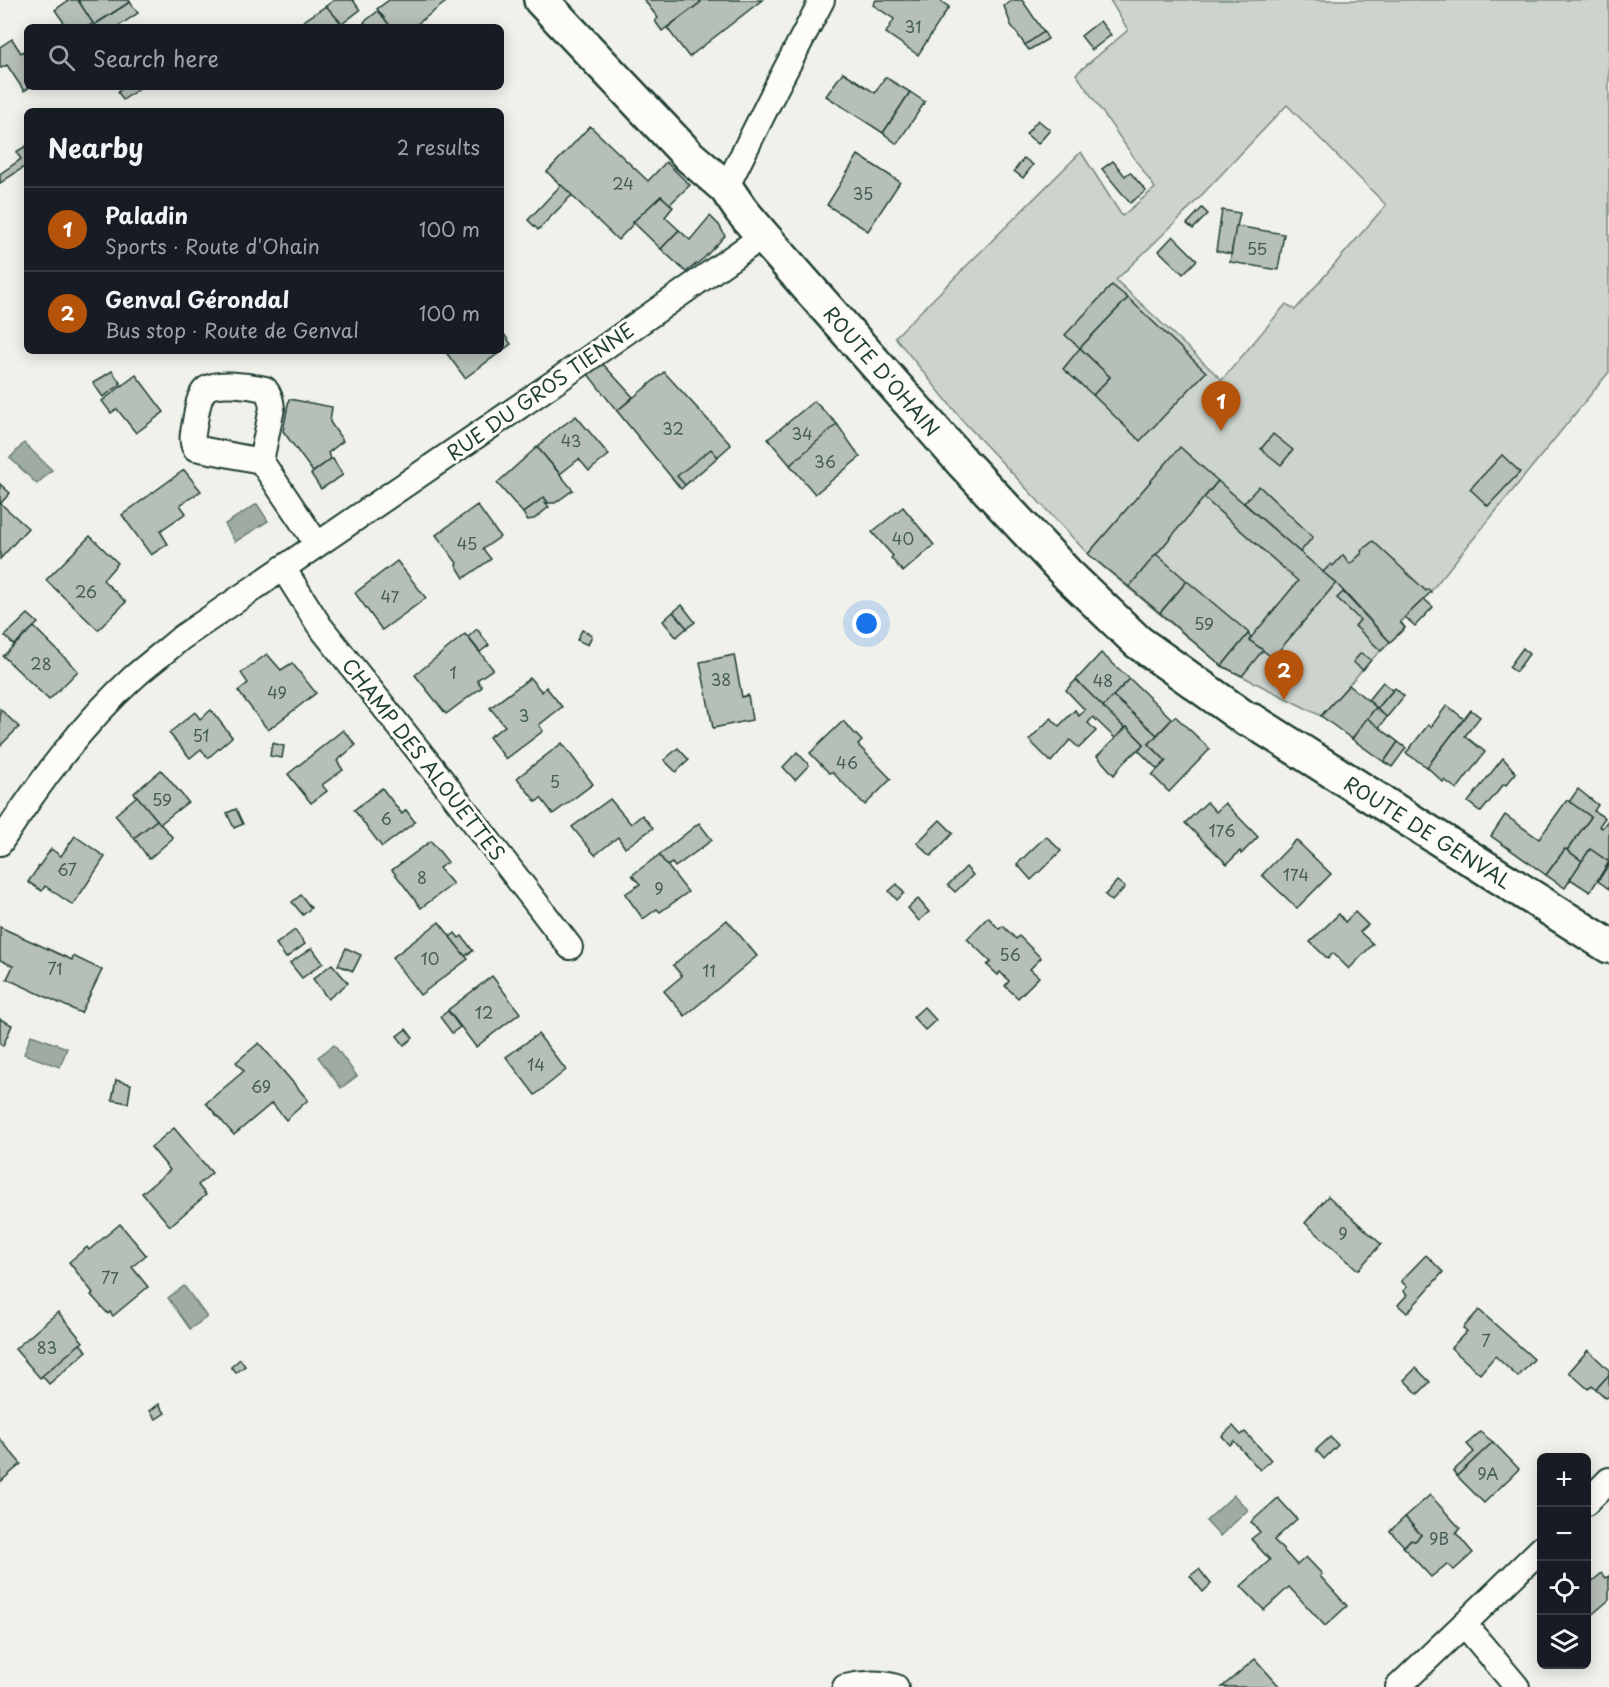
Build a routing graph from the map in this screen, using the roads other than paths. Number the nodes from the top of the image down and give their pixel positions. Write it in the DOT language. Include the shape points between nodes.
graph roads {
  1 [pos="541,0"];
  2 [pos="822,0"];
  3 [pos="726,188"];
  4 [pos="763,236"];
  5 [pos="261,461"];
  6 [pos="317,544"];
  7 [pos="283,568"];
  8 [pos="1246,719"];
  9 [pos="0,843"];
  10 [pos="1609,946"];
  11 [pos="570,947"];
  12 [pos="1609,1480"];
  13 [pos="1591,1499"];
  14 [pos="1537,1553"];
  15 [pos="1464,1624"];
  16 [pos="845,1687"];
  17 [pos="897,1687"];
  18 [pos="1398,1687"];
  19 [pos="1517,1687"];
  1 -- 3 [label="main road, ROUTE D'OHAIN" via="689,156"];
  2 -- 3 [label="street"];
  3 -- 4 [label="main road, ROUTE D'OHAIN"];
  4 -- 6 [label="street, RUE DU GROS TIENNE"];
  4 -- 8 [label="main road, ROUTE D'OHAIN" via="963,463 1068,575 1138,642"];
  5 -- 6 [label="street"];
  6 -- 7 [label="street, RUE DU GROS TIENNE"];
  7 -- 9 [label="street, RUE DU GROS TIENNE" via="181,638 135,676 58,760"];
  7 -- 11 [label="street, CHAMP DES ALOUETTES" via="319,625"];
  8 -- 10 [label="main road, ROUTE DE GENVAL"];
  12 -- 13 [label="street"];
  14 -- 15 [label="street"];
  15 -- 18 [label="street"];
  15 -- 19 [label="street"];
  16 -- 17 [label="street"];
}
